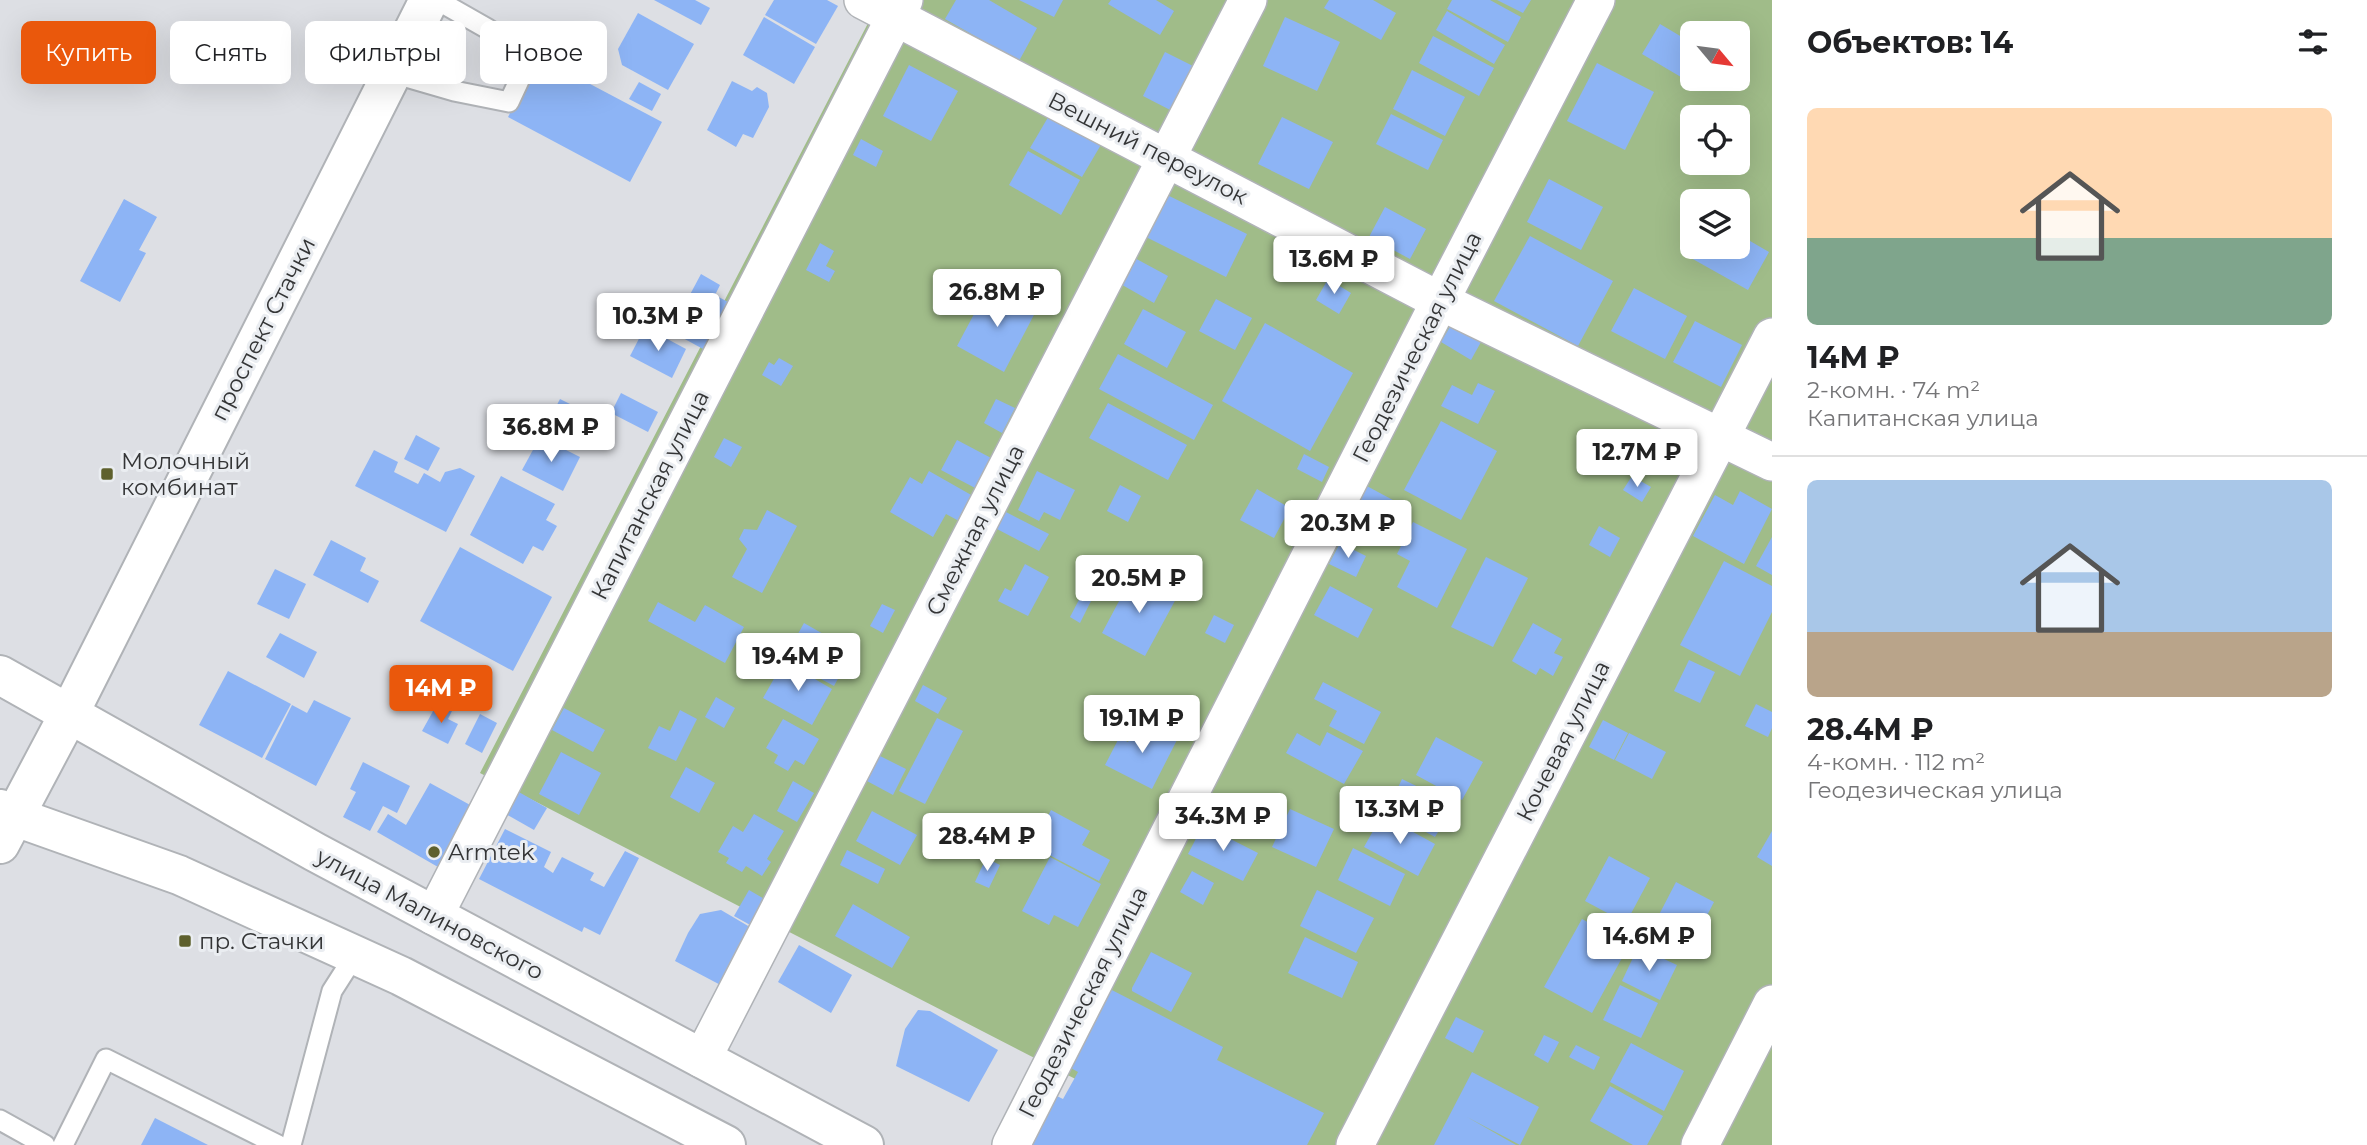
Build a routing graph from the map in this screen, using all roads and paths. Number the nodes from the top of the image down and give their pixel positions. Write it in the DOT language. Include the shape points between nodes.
graph roads {
  1 [pos="429,0"];
  2 [pos="437,0"];
  3 [pos="863,0"];
  4 [pos="1248,0"];
  5 [pos="1596,0"];
  6 [pos="899,9"];
  7 [pos="418,21"];
  8 [pos="387,84"];
  9 [pos="428,84"];
  10 [pos="1167,157"];
  11 [pos="1440,301"];
  12 [pos="1772,337"];
  13 [pos="1721,435"];
  14 [pos="1772,462"];
  15 [pos="0,675"];
  16 [pos="69,714"];
  17 [pos="4,823"];
  18 [pos="434,916"];
  19 [pos="355,955"];
  20 [pos="1772,1004"];
  21 [pos="702,1059"];
  22 [pos="0,1121"];
  23 [pos="45,1145"];
  24 [pos="63,1145"];
  25 [pos="278,1145"];
  26 [pos="291,1145"];
  27 [pos="726,1145"];
  28 [pos="864,1145"];
  29 [pos="1011,1145"];
  30 [pos="1355,1145"];
  31 [pos="1700,1145"];
  1 -- 7 [label="main road, проспект Стачки"];
  2 -- 9 [label="lane" via="530,57 509,102"];
  3 -- 6 [label="street, Вешний переулок"];
  4 -- 10 [label="street, Смежная улица"];
  5 -- 11 [label="street, Геодезическая улица"];
  6 -- 10 [label="street, Вешний переулок"];
  6 -- 18 [label="street, Капитанская улица"];
  8 -- 16 [label="main road, проспект Стачки"];
  10 -- 11 [label="street, Вешний переулок"];
  10 -- 21 [label="street, Смежная улица"];
  11 -- 13 [label="street, Вешний переулок"];
  11 -- 29 [label="street, Геодезическая улица"];
  12 -- 13 [label="street, Кочевая улица"];
  13 -- 14 [label="street, Вешний переулок"];
  13 -- 30 [label="street, Кочевая улица"];
  15 -- 16 [label="main road, улица Малиновского"];
  16 -- 17 [label="main road, проспект Стачки"];
  16 -- 18 [label="main road, улица Малиновского"];
  17 -- 19 [label="main road" via="179,875"];
  18 -- 21 [label="main road, улица Малиновского"];
  19 -- 26 [label="lane" via="332,991"];
  19 -- 27 [label="main road"];
  20 -- 31 [label="street"];
  21 -- 28 [label="main road, улица Малиновского"];
  22 -- 23 [label="lane"];
  24 -- 25 [label="lane" via="106,1059"];
}
